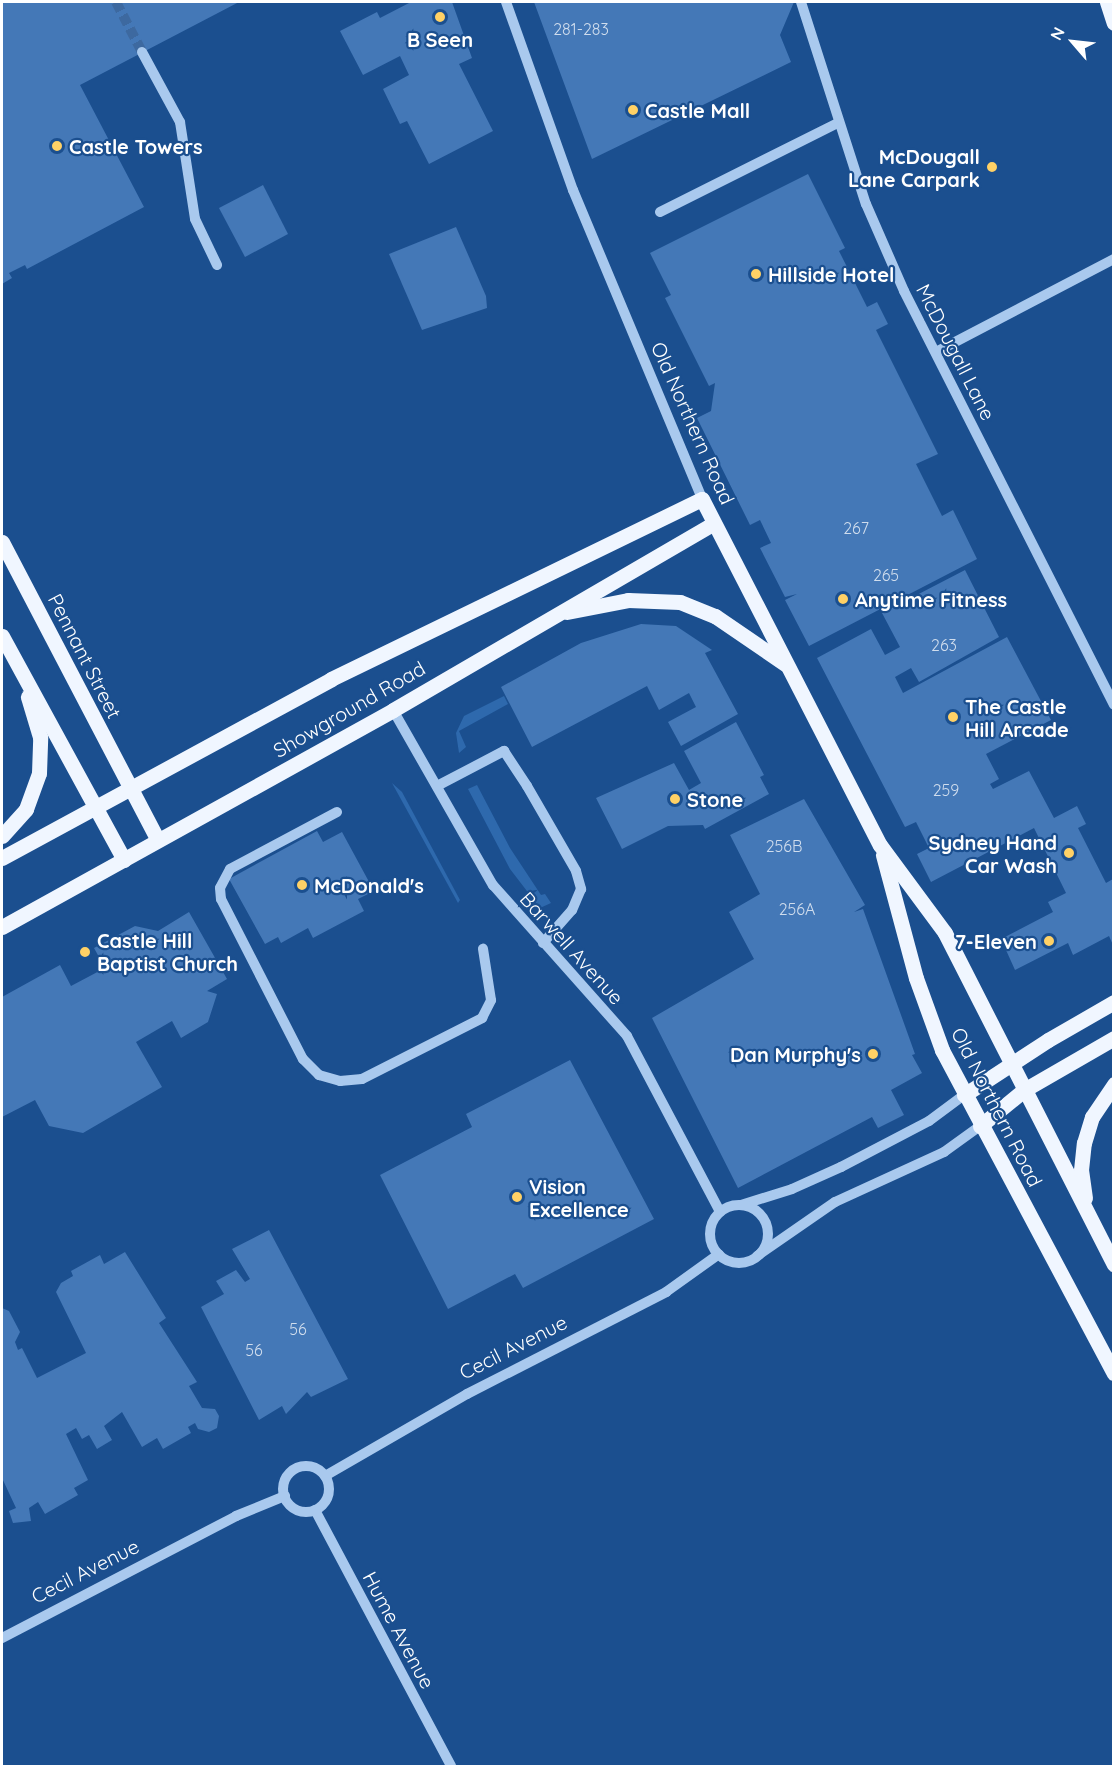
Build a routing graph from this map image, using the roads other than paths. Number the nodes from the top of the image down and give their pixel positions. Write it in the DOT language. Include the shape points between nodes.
graph roads {
  1 [pos="506,2"];
  2 [pos="801,2"];
  3 [pos="1107,2"];
  4 [pos="1113,22"];
  5 [pos="142,52"];
  6 [pos="838,123"];
  7 [pos="660,212"];
  8 [pos="1113,259"];
  9 [pos="217,265"];
  10 [pos="936,352"];
  11 [pos="702,499"];
  12 [pos="714,523"];
  13 [pos="2,542"];
  14 [pos="555,615"];
  15 [pos="3,638"];
  16 [pos="786,666"];
  17 [pos="1113,705"];
  18 [pos="393,710"];
  19 [pos="437,786"];
  20 [pos="131,790"];
  21 [pos="99,807"];
  22 [pos="337,812"];
  23 [pos="2,836"];
  24 [pos="158,840"];
  25 [pos="880,845"];
  26 [pos="2,858"];
  27 [pos="124,860"];
  28 [pos="2,927"];
  29 [pos="543,943"];
  30 [pos="483,949"];
  31 [pos="1113,1002"];
  32 [pos="1113,1038"];
  33 [pos="1011,1062"];
  34 [pos="1113,1084"];
  35 [pos="1024,1090"];
  36 [pos="964,1095"];
  37 [pos="980,1126"];
  38 [pos="741,1205"];
  39 [pos="720,1212"];
  40 [pos="1093,1224"];
  41 [pos="719,1254"];
  42 [pos="757,1256"];
  43 [pos="1113,1264"];
  44 [pos="1113,1373"];
  45 [pos="325,1476"];
  46 [pos="285,1496"];
  47 [pos="315,1510"];
  48 [pos="2,1638"];
  49 [pos="451,1767"];
  1 -- 11 [label="street, Old Northern Road" via="573,190"];
  2 -- 6 [label="street, McDougall Lane"];
  3 -- 4 [label="main road"];
  5 -- 9 [label="street" via="180,122 186,181 195,219"];
  6 -- 7 [label="street"];
  6 -- 10 [label="street, McDougall Lane" via="866,204"];
  8 -- 10 [label="street"];
  10 -- 17 [label="street, McDougall Lane"];
  11 -- 12 [label="main road, Old Northern Road"];
  11 -- 20 [label="main road, Showground Road" via="331,679"];
  12 -- 14 [label="main road, Showground Road"];
  12 -- 16 [label="main road, Old Northern Road"];
  13 -- 20 [label="main road, Pennant Street"];
  14 -- 16 [label="main road" via="628,600 680,602 716,616"];
  14 -- 18 [label="main road, Showground Road"];
  15 -- 21 [label="main road"];
  15 -- 23 [label="main road" via="34,715 41,755 32,799"];
  16 -- 25 [label="main road, Old Northern Road"];
  18 -- 19 [label="street, Barwell Avenue"];
  18 -- 24 [label="main road, Showground Road"];
  19 -- 29 [label="street, Barwell Avenue" via="493,885"];
  19 -- 29 [label="street" via="504,751 528,786 576,871 580,889 572,910"];
  20 -- 21 [label="main road, Showground Road"];
  20 -- 24 [label="main road, Pennant Street"];
  21 -- 26 [label="main road, Showground Road"];
  21 -- 27 [label="main road"];
  22 -- 30 [label="street" via="230,869 220,888 221,898 303,1059 320,1075 340,1081 362,1079 482,1018 491,1000"];
  24 -- 27 [label="main road, Showground Road"];
  25 -- 33 [label="main road, Old Northern Road" via="945,933"];
  25 -- 36 [label="main road, Old Northern Road" via="928,1016"];
  27 -- 28 [label="main road, Showground Road"];
  29 -- 39 [label="street, Barwell Avenue" via="627,1036"];
  31 -- 33 [label="main road"];
  32 -- 35 [label="main road"];
  33 -- 35 [label="main road, Old Northern Road"];
  33 -- 36 [label="main road"];
  34 -- 40 [label="main road" via="1092,1117 1082,1156 1083,1185"];
  35 -- 37 [label="main road"];
  35 -- 40 [label="main road, Old Northern Road"];
  36 -- 37 [label="main road, Old Northern Road"];
  36 -- 38 [label="street" via="929,1121 832,1171"];
  37 -- 42 [label="street" via="944,1152 835,1202"];
  37 -- 44 [label="main road, Old Northern Road"];
  38 -- 39 [label="street"];
  38 -- 42 [label="street" via="759,1212 765,1220 767,1240"];
  39 -- 41 [label="street" via="710,1228"];
  40 -- 43 [label="main road, Old Northern Road"];
  41 -- 42 [label="street" via="734,1262"];
  41 -- 45 [label="street, Cecil Avenue" via="666,1293 467,1394"];
  45 -- 46 [label="street" via="314,1467 293,1470 285,1482"];
  45 -- 47 [label="street" via="328,1496"];
  46 -- 47 [label="street" via="301,1511"];
  46 -- 48 [label="street, Cecil Avenue" via="236,1516"];
  47 -- 49 [label="street, Hume Avenue"];
}
